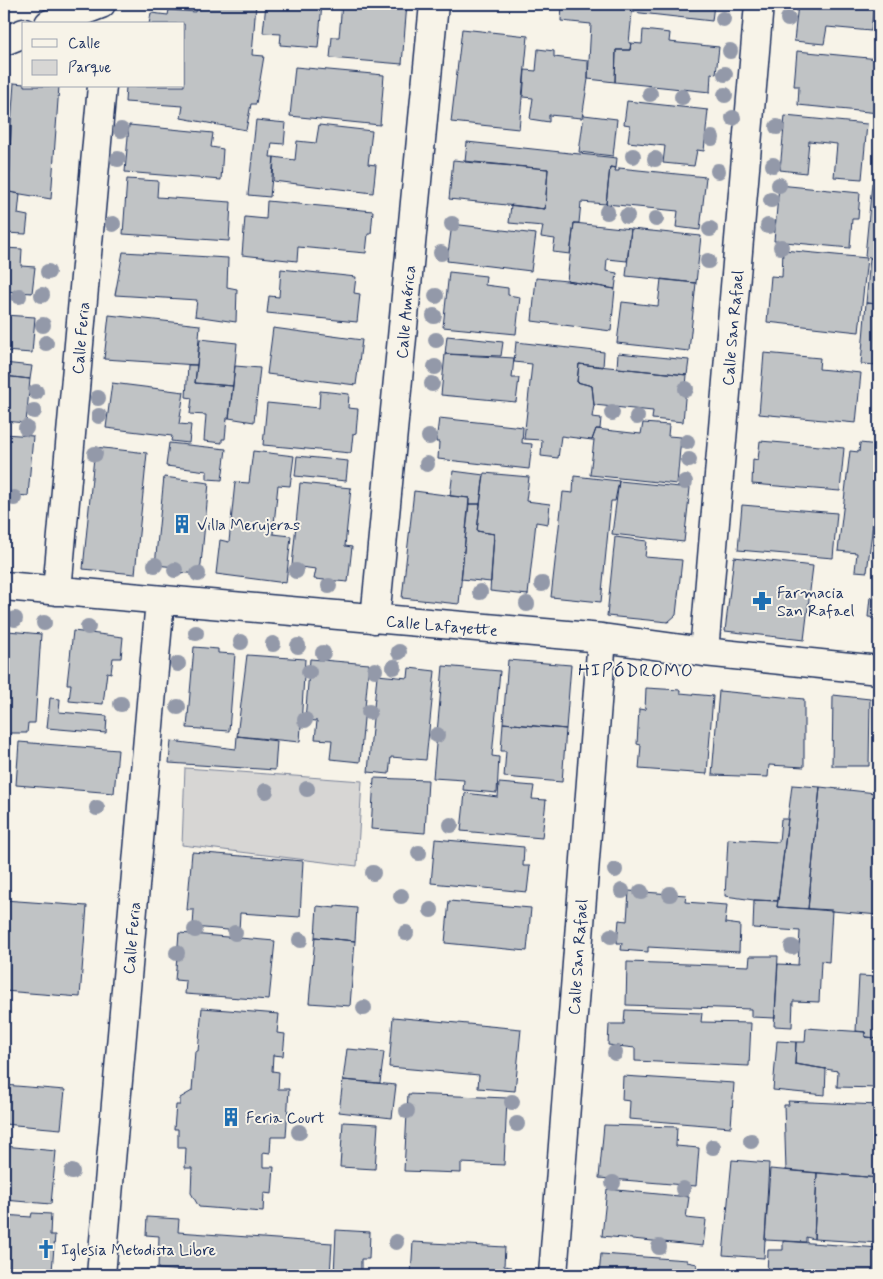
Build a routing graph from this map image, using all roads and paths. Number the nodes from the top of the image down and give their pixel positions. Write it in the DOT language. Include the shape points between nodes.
graph roads {
  1 [pos="100,4"];
  2 [pos="109,4"];
  3 [pos="434,4"];
  4 [pos="759,4"];
  5 [pos="54,22"];
  6 [pos="107,22"];
  7 [pos="22,34"];
  8 [pos="4,41"];
  9 [pos="102,88"];
  10 [pos="4,586"];
  11 [pos="58,591"];
  12 [pos="160,600"];
  13 [pos="376,619"];
  14 [pos="602,638"];
  15 [pos="704,652"];
  16 [pos="879,670"];
  17 [pos="101,1275"];
  18 [pos="553,1275"];
  1 -- 5 [label="street"];
  2 -- 6 [label="street"];
  3 -- 13 [label="street, Calle América"];
  4 -- 15 [label="street, Calle San Rafael"];
  7 -- 8 [label="street"];
  9 -- 11 [label="street, Calle Feria"];
  10 -- 11 [label="street, Calle Lafayette"];
  11 -- 12 [label="street, Calle Lafayette"];
  12 -- 13 [label="street, Calle Lafayette"];
  12 -- 17 [label="street, Calle Feria"];
  13 -- 14 [label="street, Calle Lafayette"];
  14 -- 15 [label="street, Calle Lafayette"];
  14 -- 18 [label="street, Calle San Rafael"];
  15 -- 16 [label="street, Calle Lafayette"];
}
